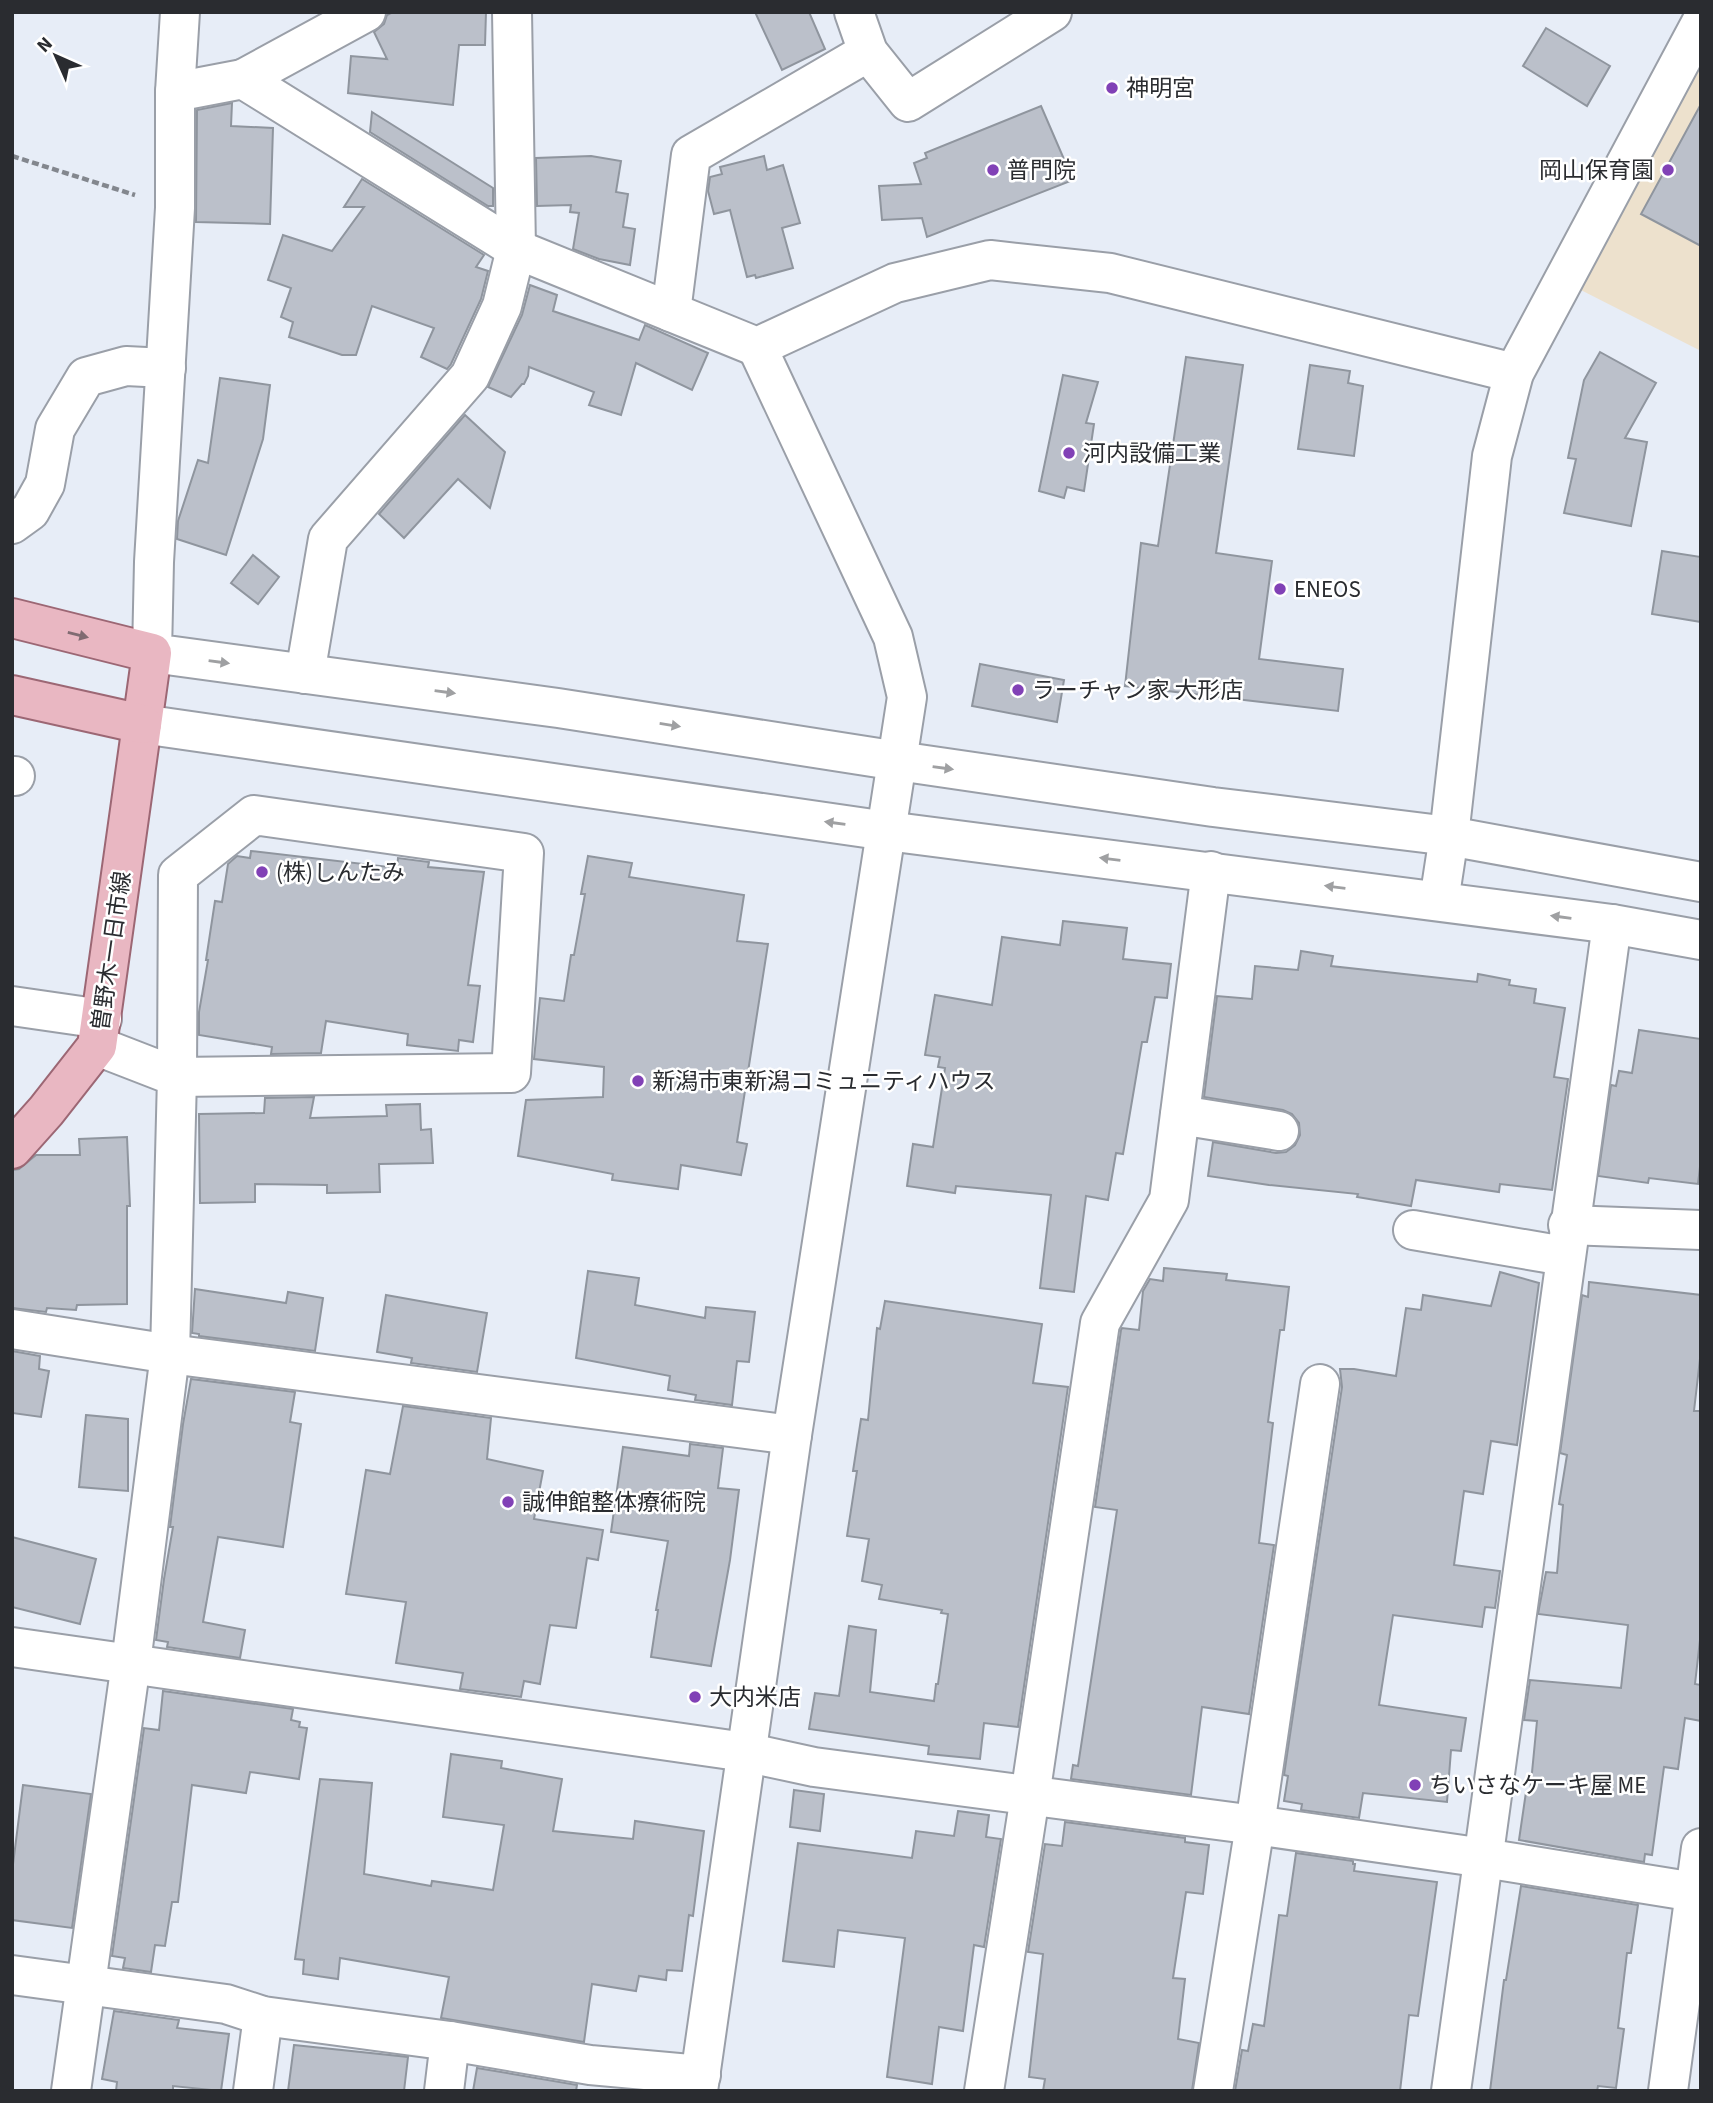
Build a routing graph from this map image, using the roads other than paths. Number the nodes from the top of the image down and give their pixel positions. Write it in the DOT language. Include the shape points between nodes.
graph roads {
  1 [pos="180,12"];
  2 [pos="366,12"];
  3 [pos="512,12"];
  4 [pos="854,12"];
  5 [pos="1052,12"];
  6 [pos="1701,23"];
  7 [pos="868,52"];
  8 [pos="243,79"];
  9 [pos="175,92"];
  10 [pos="516,249"];
  11 [pos="671,312"];
  12 [pos="757,347"];
  13 [pos="166,368"];
  14 [pos="1514,373"];
  15 [pos="12,524"];
  16 [pos="12,618"];
  17 [pos="152,653"];
  18 [pos="305,674"];
  19 [pos="12,695"];
  20 [pos="142,724"];
  21 [pos="898,761"];
  22 [pos="887,831"];
  23 [pos="1449,836"];
  24 [pos="1211,871"];
  25 [pos="1701,882"];
  26 [pos="1439,901"];
  27 [pos="1612,924"];
  28 [pos="1701,940"];
  29 [pos="12,1006"];
  30 [pos="99,1032"];
  31 [pos="177,1077"];
  32 [pos="1180,1115"];
  33 [pos="1279,1131"];
  34 [pos="12,1150"];
  35 [pos="1413,1230"];
  36 [pos="1701,1230"];
  37 [pos="1566,1240"];
  38 [pos="12,1329"];
  39 [pos="170,1353"];
  40 [pos="1320,1384"];
  41 [pos="792,1435"];
  42 [pos="12,1647"];
  43 [pos="131,1663"];
  44 [pos="745,1752"];
  45 [pos="1030,1796"];
  46 [pos="1255,1825"];
  47 [pos="1701,1848"];
  48 [pos="1484,1858"];
  49 [pos="1698,1892"];
  50 [pos="12,1975"];
  51 [pos="86,1984"];
  52 [pos="263,2016"];
  53 [pos="450,2041"];
  54 [pos="699,2083"];
  55 [pos="71,2091"];
  56 [pos="253,2091"];
  57 [pos="444,2091"];
  58 [pos="984,2091"];
  59 [pos="1213,2091"];
  60 [pos="1451,2091"];
  61 [pos="1668,2091"];
  1 -- 9 [label="street"];
  2 -- 8 [label="street"];
  3 -- 10 [label="street"];
  4 -- 7 [label="street"];
  5 -- 7 [label="street" via="908,102"];
  6 -- 14 [label="street"];
  7 -- 11 [label="street" via="691,155"];
  8 -- 9 [label="street"];
  8 -- 10 [label="street"];
  9 -- 13 [label="street" via="175,208"];
  10 -- 11 [label="street"];
  10 -- 18 [label="street" via="502,306 470,376 328,539"];
  11 -- 12 [label="street"];
  12 -- 14 [label="street" via="895,282 990,260 1110,273"];
  12 -- 21 [label="street" via="893,637 907,697"];
  13 -- 15 [label="street" via="125,366 86,377 55,429 46,484 30,511"];
  13 -- 17 [label="street"];
  14 -- 23 [label="street" via="1492,457"];
  16 -- 17 [label="main road, one-way"];
  17 -- 18 [label="street, one-way"];
  17 -- 20 [label="main road, 曽野木一日市線"];
  18 -- 21 [label="street, one-way"];
  19 -- 20 [label="main road"];
  22 -- 20 [label="street, one-way"];
  20 -- 30 [label="main road, 曽野木一日市線"];
  21 -- 22 [label="street"];
  21 -- 23 [label="street, one-way"];
  24 -- 22 [label="street, one-way"];
  22 -- 41 [label="street"];
  23 -- 25 [label="street"];
  23 -- 26 [label="street"];
  26 -- 24 [label="street, one-way"];
  24 -- 32 [label="street"];
  27 -- 26 [label="street, one-way"];
  27 -- 28 [label="street"];
  27 -- 37 [label="street"];
  29 -- 30 [label="street"];
  30 -- 31 [label="street"];
  30 -- 34 [label="main road, 曽野木一日市線" via="46,1111"];
  31 -- 31 [label="street" via="511,1073 524,853 254,816 178,875"];
  31 -- 39 [label="street"];
  32 -- 33 [label="street"];
  32 -- 45 [label="street" via="1169,1200 1100,1323"];
  35 -- 37 [label="street"];
  36 -- 37 [label="street"];
  37 -- 48 [label="street"];
  38 -- 39 [label="street"];
  39 -- 41 [label="street"];
  39 -- 43 [label="street"];
  40 -- 46 [label="street"];
  41 -- 44 [label="street"];
  42 -- 43 [label="street"];
  43 -- 44 [label="street"];
  43 -- 51 [label="street"];
  44 -- 45 [label="street" via="814,1767"];
  44 -- 54 [label="street"];
  45 -- 46 [label="street"];
  45 -- 58 [label="street"];
  46 -- 48 [label="street"];
  46 -- 59 [label="street"];
  47 -- 49 [label="street"];
  48 -- 49 [label="street"];
  48 -- 60 [label="street"];
  49 -- 61 [label="street"];
  50 -- 51 [label="street"];
  51 -- 52 [label="street" via="226,2004"];
  51 -- 55 [label="street"];
  52 -- 53 [label="street"];
  52 -- 56 [label="street"];
  53 -- 54 [label="street"];
  53 -- 57 [label="street"];
}
